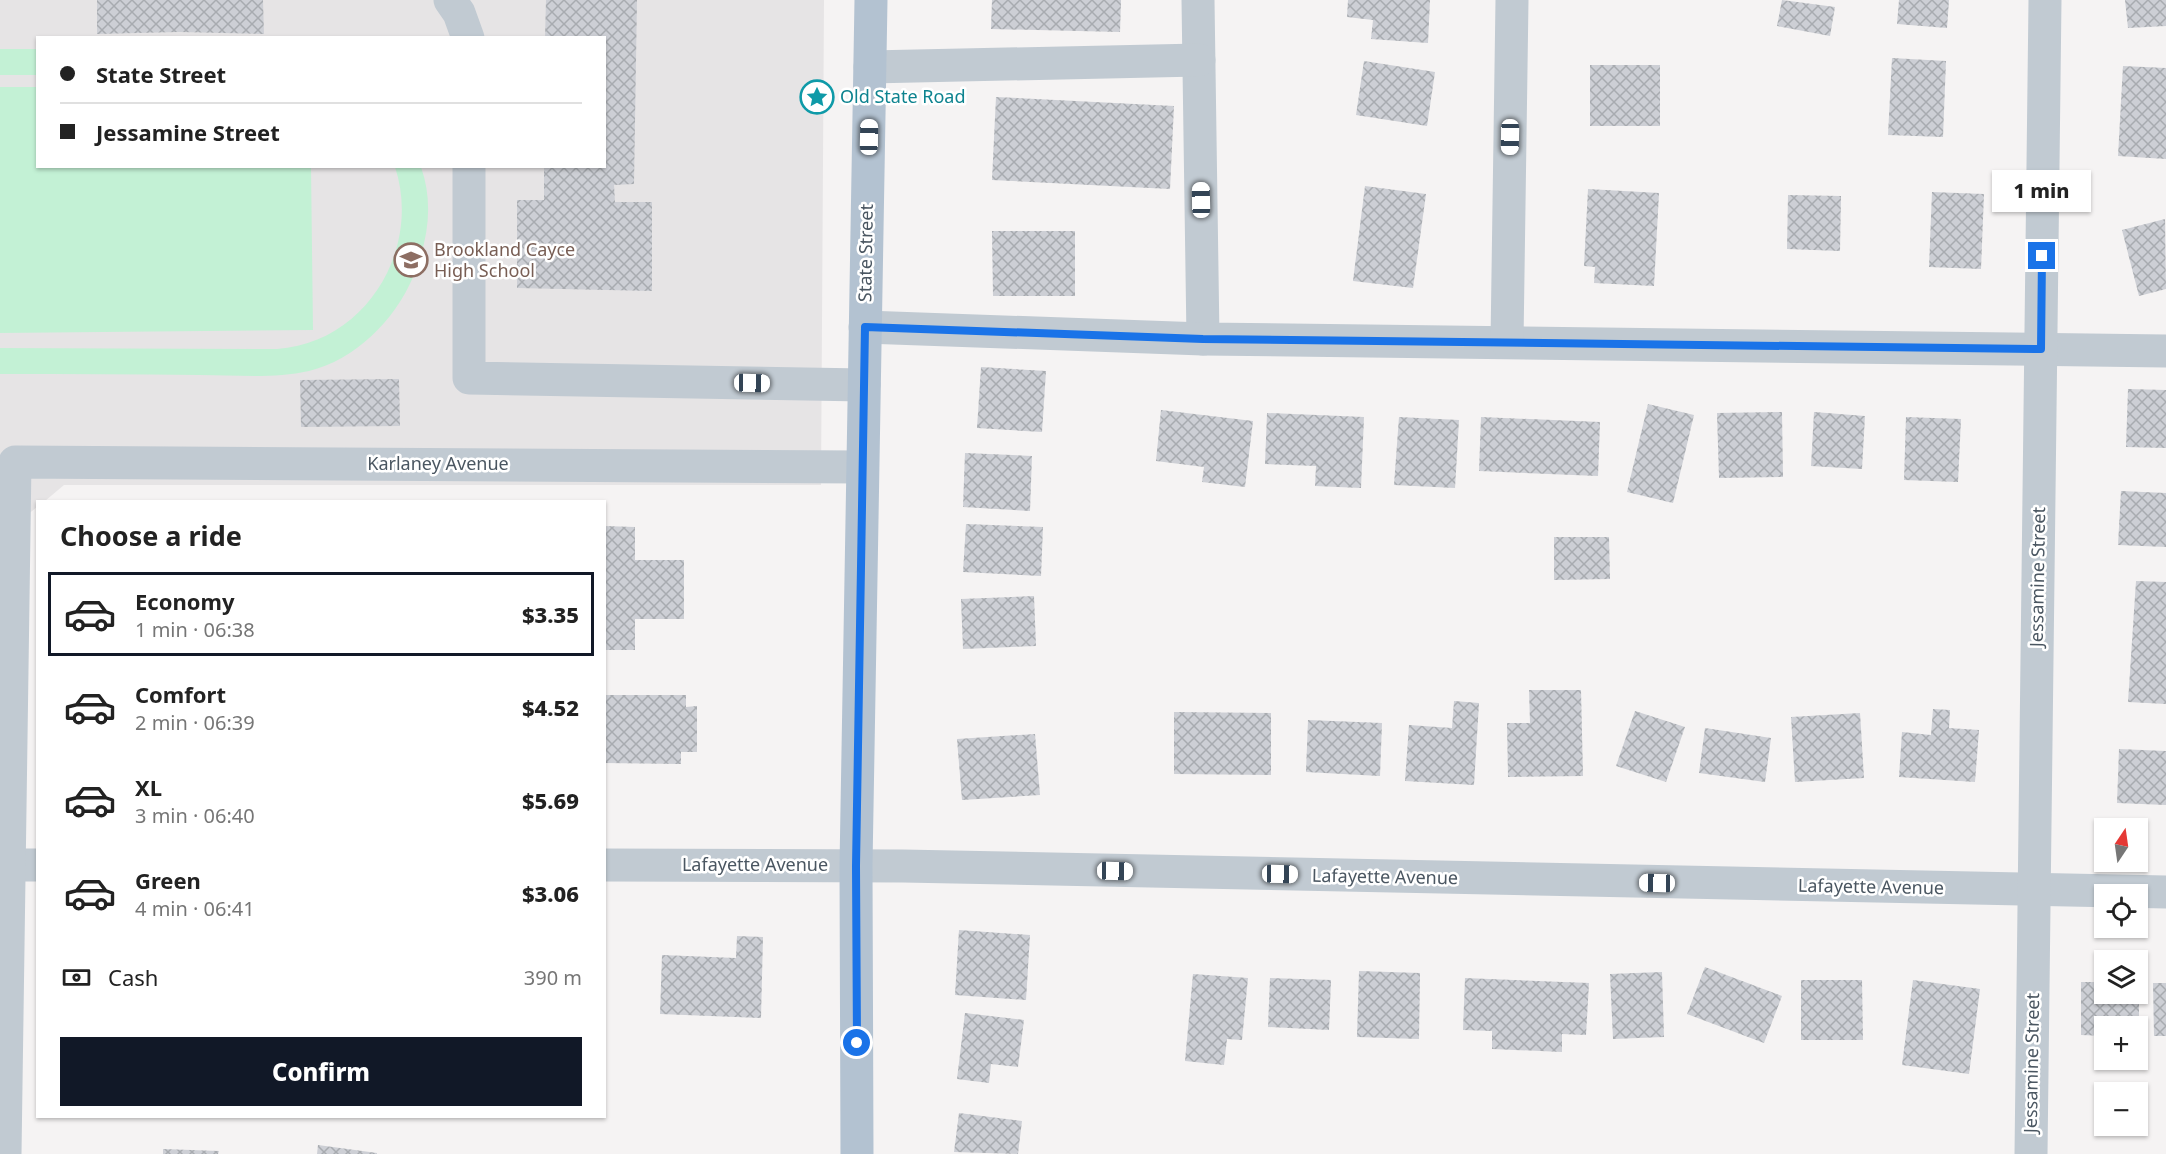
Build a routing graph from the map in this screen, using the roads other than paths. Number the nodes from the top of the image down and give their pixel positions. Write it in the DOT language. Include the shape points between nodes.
graph roads {
  1 [pos="450,0"];
  2 [pos="872,0"];
  3 [pos="1198,0"];
  4 [pos="1512,0"];
  5 [pos="2045,0"];
  6 [pos="467,36"];
  7 [pos="1199,60"];
  8 [pos="870,67"];
  9 [pos="469,168"];
  10 [pos="865,327"];
  11 [pos="1203,339"];
  12 [pos="1507,342"];
  13 [pos="2041,349"];
  14 [pos="2166,351"];
  15 [pos="864,385"];
  16 [pos="861,467"];
  17 [pos="7,522"];
  18 [pos="15,865"];
  19 [pos="606,865"];
  20 [pos="856,866"];
  21 [pos="2035,891"];
  22 [pos="2166,892"];
  23 [pos="5,1154"];
  24 [pos="857,1154"];
  25 [pos="2031,1154"];
  1 -- 6 [label="street"];
  2 -- 8 [label="main road, State Street"];
  3 -- 7 [label="street"];
  4 -- 12 [label="street"];
  5 -- 13 [label="street, Jessamine Street"];
  7 -- 8 [label="street"];
  7 -- 11 [label="street"];
  8 -- 10 [label="main road, State Street"];
  9 -- 15 [label="street" via="469,378"];
  10 -- 11 [label="street"];
  10 -- 15 [label="main road, State Street"];
  11 -- 12 [label="street"];
  12 -- 13 [label="street"];
  13 -- 14 [label="street"];
  13 -- 21 [label="street, Jessamine Street"];
  15 -- 16 [label="main road, State Street"];
  16 -- 17 [label="street, Karlaney Avenue" via="15,462"];
  16 -- 20 [label="main road, State Street"];
  17 -- 18 [label="street"];
  18 -- 23 [label="street"];
  19 -- 20 [label="street, Lafayette Avenue"];
  20 -- 21 [label="street, Lafayette Avenue"];
  20 -- 24 [label="main road, State Street"];
  21 -- 22 [label="street, Lafayette Avenue"];
  21 -- 25 [label="street, Jessamine Street"];
}
